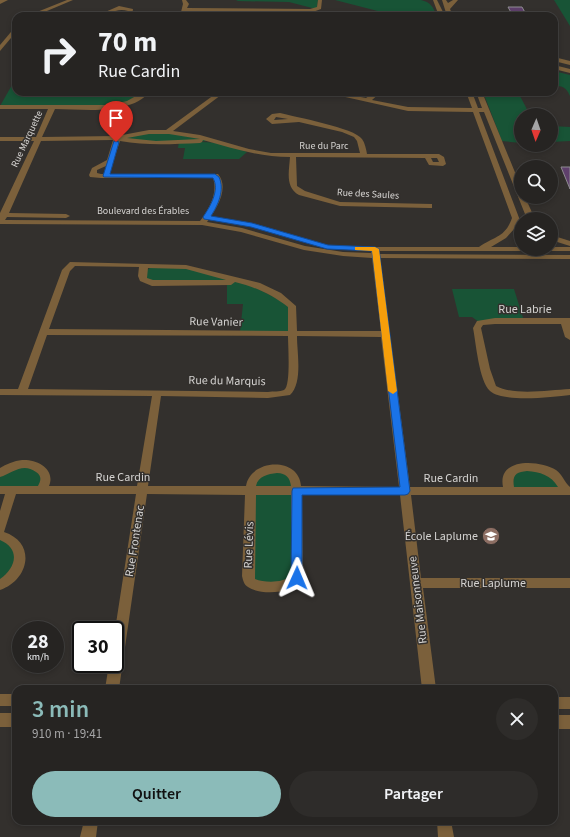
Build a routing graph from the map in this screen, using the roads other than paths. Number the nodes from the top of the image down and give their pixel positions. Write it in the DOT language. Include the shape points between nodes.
graph roads {
  1 [pos="6,0"];
  2 [pos="70,0"];
  3 [pos="184,0"];
  4 [pos="320,0"];
  5 [pos="444,0"];
  6 [pos="456,0"];
  7 [pos="433,1"];
  8 [pos="0,2"];
  9 [pos="447,9"];
  10 [pos="185,10"];
  11 [pos="40,12"];
  12 [pos="107,12"];
  13 [pos="130,12"];
  14 [pos="441,12"];
  15 [pos="448,12"];
  16 [pos="12,33"];
  17 [pos="10,36"];
  18 [pos="0,49"];
  19 [pos="558,60"];
  20 [pos="570,64"];
  21 [pos="558,68"];
  22 [pos="570,71"];
  23 [pos="142,96"];
  24 [pos="216,96"];
  25 [pos="344,96"];
  26 [pos="373,96"];
  27 [pos="471,96"];
  28 [pos="481,96"];
  29 [pos="367,101"];
  30 [pos="0,107"];
  31 [pos="52,108"];
  32 [pos="476,110"];
  33 [pos="486,110"];
  34 [pos="299,120"];
  35 [pos="167,132"];
  36 [pos="117,138"];
  37 [pos="0,139"];
  38 [pos="38,139"];
  39 [pos="163,142"];
  40 [pos="222,142"];
  41 [pos="294,156"];
  42 [pos="364,156"];
  43 [pos="427,156"];
  44 [pos="111,161"];
  45 [pos="106,176"];
  46 [pos="514,180"];
  47 [pos="429,206"];
  48 [pos="514,215"];
  49 [pos="1,220"];
  50 [pos="204,220"];
  51 [pos="514,221"];
  52 [pos="558,240"];
  53 [pos="570,244"];
  54 [pos="469,249"];
  55 [pos="570,249"];
  56 [pos="558,250"];
  57 [pos="514,251"];
  58 [pos="375,252"];
  59 [pos="514,252"];
  60 [pos="558,255"];
  61 [pos="570,257"];
  62 [pos="144,265"];
  63 [pos="245,282"];
  64 [pos="567,321"];
  65 [pos="45,332"];
  66 [pos="292,334"];
  67 [pos="386,334"];
  68 [pos="570,337"];
  69 [pos="0,392"];
  70 [pos="22,392"];
  71 [pos="570,392"];
  72 [pos="157,393"];
  73 [pos="0,473"];
  74 [pos="0,490"];
  75 [pos="12,490"];
  76 [pos="42,490"];
  77 [pos="142,490"];
  78 [pos="251,491"];
  79 [pos="297,491"];
  80 [pos="405,491"];
  81 [pos="510,491"];
  82 [pos="568,492"];
  83 [pos="0,529"];
  84 [pos="0,536"];
  85 [pos="416,583"];
  86 [pos="570,583"];
  87 [pos="0,585"];
  88 [pos="113,685"];
  89 [pos="429,685"];
  90 [pos="0,700"];
  91 [pos="12,700"];
  92 [pos="558,703"];
  93 [pos="570,703"];
  94 [pos="0,720"];
  95 [pos="12,720"];
  96 [pos="558,722"];
  97 [pos="570,722"];
  98 [pos="90,825"];
  99 [pos="444,825"];
  100 [pos="88,837"];
  101 [pos="446,837"];
  1 -- 8 [label="street"];
  2 -- 11 [label="street"];
  3 -- 10 [label="street"];
  4 -- 10 [label="street" via="319,8 310,11"];
  5 -- 9 [label="street"];
  6 -- 9 [label="street"];
  7 -- 14 [label="street" via="439,6"];
  9 -- 15 [label="street"];
  12 -- 13 [label="street" via="123,7 131,10"];
  16 -- 17 [label="street"];
  17 -- 18 [label="street"];
  19 -- 20 [label="street"];
  21 -- 22 [label="street"];
  23 -- 31 [label="street" via="135,101 116,106"];
  24 -- 35 [label="street"];
  25 -- 29 [label="street"];
  26 -- 29 [label="street"];
  27 -- 32 [label="street"];
  28 -- 33 [label="street"];
  29 -- 32 [label="street" via="418,110"];
  30 -- 31 [label="street"];
  31 -- 38 [label="street, Rue Marquette"];
  32 -- 33 [label="street"];
  32 -- 48 [label="street"];
  33 -- 46 [label="street"];
  34 -- 42 [label="street" via="356,136 361,142"];
  35 -- 36 [label="street, Rue du Parc" via="149,132"];
  35 -- 39 [label="street"];
  35 -- 40 [label="street, Rue du Parc"];
  36 -- 38 [label="street, Rue du Parc"];
  36 -- 39 [label="street, Rue du Parc" via="137,142"];
  36 -- 44 [label="street"];
  37 -- 38 [label="street, Rue du Parc"];
  38 -- 49 [label="street, Rue Marquette"];
  39 -- 40 [label="street, Rue du Parc"];
  40 -- 41 [label="street, Rue du Parc" via="255,153"];
  41 -- 42 [label="street, Rue du Parc"];
  41 -- 47 [label="street, Rue des Saules" via="293,186 302,193 340,204"];
  42 -- 43 [label="street, Rue du Parc"];
  44 -- 45 [label="street"];
  44 -- 45 [label="street" via="94,169 92,173 96,176"];
  45 -- 50 [label="street" via="215,176 218,183 217,195"];
  49 -- 50 [label="street, Boulevard des Érables"];
  50 -- 58 [label="street, Boulevard des Érables" via="252,225 327,247"];
  51 -- 54 [label="street" via="512,228 501,238 483,247"];
  52 -- 53 [label="street"];
  54 -- 57 [label="street, Boulevard des Érables"];
  54 -- 58 [label="street, Boulevard des Érables"];
  55 -- 56 [label="street, Boulevard des Érables"];
  58 -- 59 [label="street, Boulevard des Érables"];
  58 -- 67 [label="street, Rue Maisonneuve"];
  60 -- 61 [label="street, Boulevard des Érables"];
  62 -- 63 [label="street, Rue du Marquis" via="186,268"];
  62 -- 63 [label="street, Rue du Marquis" via="143,279 152,282"];
  62 -- 65 [label="street, Rue du Marquis" via="70,265"];
  63 -- 66 [label="street, Rue du Marquis" via="264,288 288,302 293,310"];
  64 -- 68 [label="street"];
  64 -- 71 [label="street, Rue Labrie" via="496,320 480,323 477,328 490,384 496,391 534,395"];
  65 -- 66 [label="street, Rue Vanier"];
  65 -- 70 [label="street, Rue du Marquis"];
  66 -- 67 [label="street, Rue Vanier"];
  66 -- 72 [label="street, Rue du Marquis" via="293,380 287,393"];
  67 -- 80 [label="street, Rue Maisonneuve"];
  69 -- 70 [label="street, Rue du Marquis"];
  70 -- 72 [label="street, Rue du Marquis"];
  72 -- 77 [label="street, Rue Frontenac"];
  73 -- 76 [label="street" via="15,464 38,468 46,474"];
  74 -- 75 [label="street, Rue Cardin"];
  75 -- 76 [label="street, Rue Cardin"];
  75 -- 83 [label="street"];
  76 -- 77 [label="street, Rue Cardin"];
  77 -- 78 [label="street, Rue Cardin"];
  77 -- 88 [label="street, Rue Frontenac"];
  78 -- 79 [label="street, Rue Cardin"];
  78 -- 79 [label="street" via="254,478 266,470 274,469 288,471 295,478"];
  78 -- 79 [label="street, Rue Lévis" via="249,581 252,584 271,586 288,585 297,578"];
  79 -- 80 [label="street, Rue Cardin"];
  80 -- 81 [label="street, Rue Cardin"];
  80 -- 85 [label="street, Rue Maisonneuve"];
  81 -- 82 [label="street, Rue Cardin"];
  81 -- 82 [label="street, Rue Cardin" via="510,473 526,467 552,473"];
  84 -- 87 [label="street" via="10,539 19,549 20,560 14,574"];
  85 -- 86 [label="street, Rue Laplume"];
  85 -- 89 [label="street, Rue Maisonneuve"];
  90 -- 91 [label="street"];
  92 -- 93 [label="street"];
  94 -- 95 [label="street"];
  96 -- 97 [label="street"];
  98 -- 100 [label="street"];
  99 -- 101 [label="street"];
}
